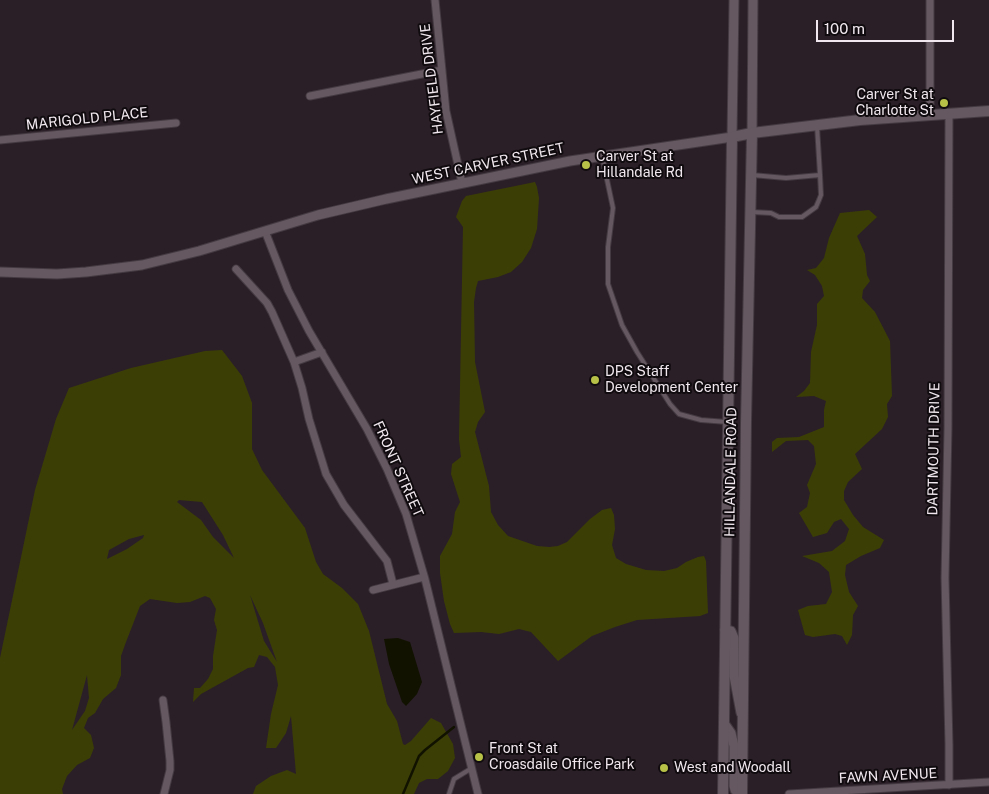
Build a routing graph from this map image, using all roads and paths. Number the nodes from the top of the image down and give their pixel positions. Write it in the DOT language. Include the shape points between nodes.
graph roads {
  1 [pos="435,0"];
  2 [pos="734,0"];
  3 [pos="753,0"];
  4 [pos="930,0"];
  5 [pos="442,70"];
  6 [pos="310,96"];
  7 [pos="989,111"];
  8 [pos="949,113"];
  9 [pos="930,114"];
  10 [pos="176,123"];
  11 [pos="817,124"];
  12 [pos="752,132"];
  13 [pos="732,137"];
  14 [pos="0,140"];
  15 [pos="602,156"];
  16 [pos="752,175"];
  17 [pos="820,175"];
  18 [pos="462,184"];
  19 [pos="751,212"];
  20 [pos="265,231"];
  21 [pos="236,269"];
  22 [pos="0,272"];
  23 [pos="322,352"];
  24 [pos="294,362"];
  25 [pos="728,422"];
  26 [pos="424,576"];
  27 [pos="393,584"];
  28 [pos="373,590"];
  29 [pos="725,630"];
  30 [pos="162,700"];
  31 [pos="742,720"];
  32 [pos="724,723"];
  33 [pos="472,768"];
  34 [pos="989,782"];
  35 [pos="949,785"];
  36 [pos="164,794"];
  37 [pos="449,794"];
  38 [pos="478,794"];
  39 [pos="723,794"];
  40 [pos="742,794"];
  41 [pos="789,794"];
  1 -- 5 [label="street, HAYFIELD DRIVE"];
  2 -- 13 [label="street, HILLANDALE ROAD"];
  3 -- 12 [label="street, HILLANDALE ROAD"];
  4 -- 9 [label="street"];
  5 -- 6 [label="street"];
  5 -- 18 [label="street, HAYFIELD DRIVE" via="448,125"];
  7 -- 8 [label="main road, WEST CARVER STREET"];
  8 -- 9 [label="main road, WEST CARVER STREET"];
  8 -- 35 [label="street, DARTMOUTH DRIVE" via="945,578"];
  9 -- 11 [label="main road, WEST CARVER STREET"];
  10 -- 14 [label="street, MARIGOLD PLACE"];
  11 -- 12 [label="main road, WEST CARVER STREET"];
  11 -- 17 [label="lane"];
  12 -- 13 [label="main road, WEST CARVER STREET"];
  12 -- 16 [label="main road, HILLANDALE ROAD"];
  13 -- 15 [label="street, WEST CARVER STREET"];
  13 -- 25 [label="main road, HILLANDALE ROAD"];
  15 -- 18 [label="street, WEST CARVER STREET"];
  15 -- 25 [label="lane" via="613,208 608,284 622,325 679,414"];
  16 -- 17 [label="lane" via="786,178"];
  16 -- 19 [label="main road, HILLANDALE ROAD"];
  17 -- 19 [label="lane" via="819,200 816,207 802,217"];
  18 -- 20 [label="street, WEST CARVER STREET" via="328,213"];
  19 -- 31 [label="main road, HILLANDALE ROAD"];
  20 -- 22 [label="street, WEST CARVER STREET" via="142,265 76,273"];
  20 -- 23 [label="street, FRONT STREET" via="288,290"];
  21 -- 24 [label="street" via="267,303"];
  23 -- 24 [label="street"];
  23 -- 26 [label="street, FRONT STREET" via="387,469 406,514"];
  24 -- 27 [label="street" via="326,474 344,505 387,561"];
  25 -- 29 [label="main road, HILLANDALE ROAD"];
  26 -- 27 [label="street"];
  26 -- 33 [label="street, FRONT STREET"];
  27 -- 28 [label="street"];
  29 -- 31 [label="street" via="731,631 734,638 735,683"];
  29 -- 32 [label="main road, HILLANDALE ROAD"];
  30 -- 36 [label="street" via="170,761"];
  31 -- 40 [label="main road, HILLANDALE ROAD"];
  32 -- 39 [label="main road, HILLANDALE ROAD"];
  32 -- 40 [label="street" via="734,746 735,790"];
  33 -- 37 [label="lane" via="454,779"];
  33 -- 38 [label="street, FRONT STREET"];
  34 -- 35 [label="street, FAWN AVENUE"];
  35 -- 41 [label="street, FAWN AVENUE"];
}
